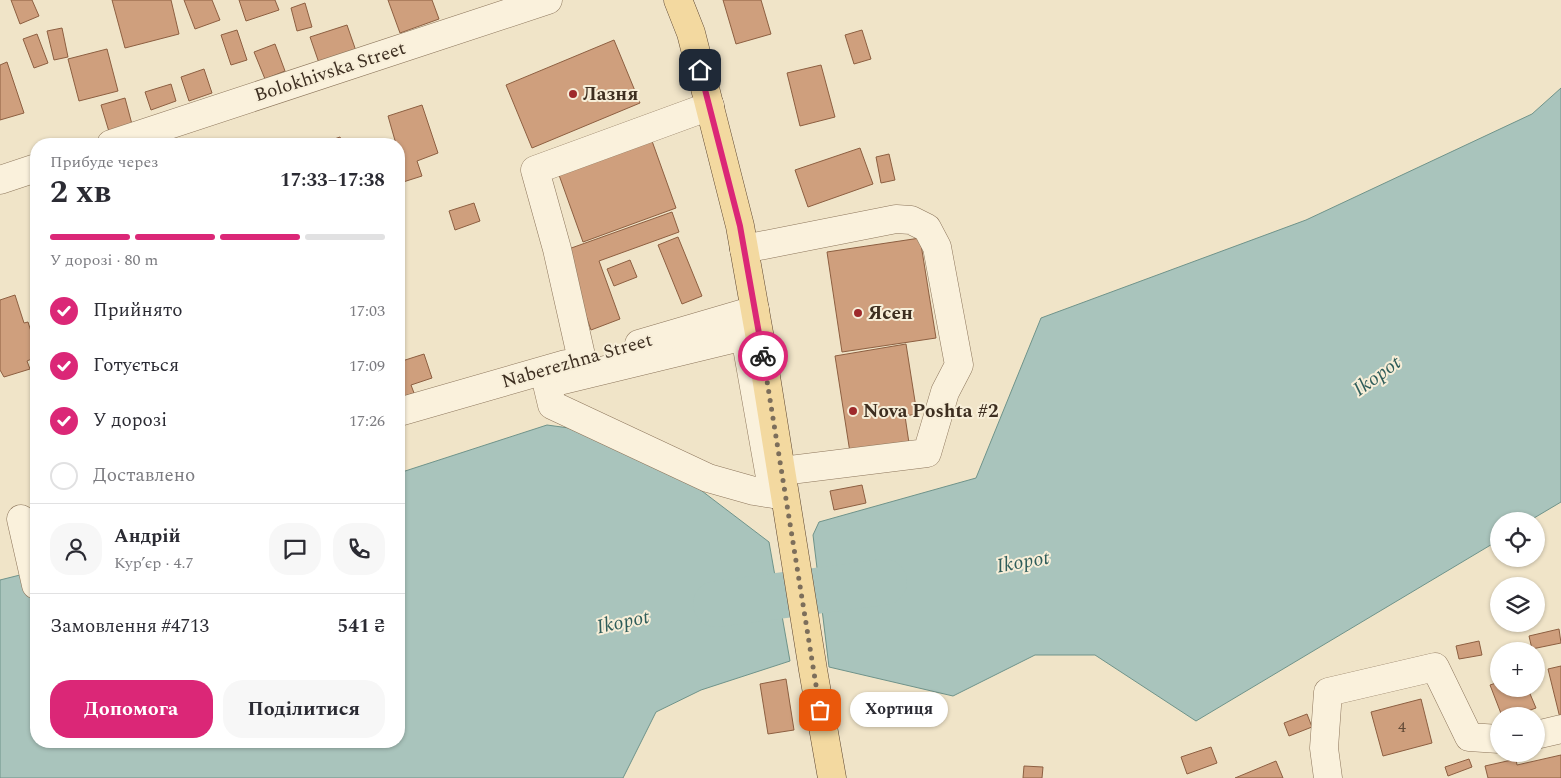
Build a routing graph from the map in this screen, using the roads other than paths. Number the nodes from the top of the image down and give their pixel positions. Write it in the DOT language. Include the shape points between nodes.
graph roads {
  1 [pos="548,0"];
  2 [pos="678,0"];
  3 [pos="710,106"];
  4 [pos="129,138"];
  5 [pos="30,170"];
  6 [pos="0,180"];
  7 [pos="744,250"];
  8 [pos="755,310"];
  9 [pos="582,360"];
  10 [pos="547,384"];
  11 [pos="405,410"];
  12 [pos="783,480"];
  13 [pos="19,519"];
  14 [pos="30,562"];
  15 [pos="1561,729"];
  16 [pos="1545,733"];
  17 [pos="1490,738"];
  18 [pos="832,778"];
  19 [pos="1328,778"];
  1 -- 4 [label="street, Bolokhivska Street"];
  2 -- 3 [label="main road" via="691,33"];
  3 -- 7 [label="main road"];
  3 -- 9 [label="street" via="535,170"];
  5 -- 6 [label="street"];
  7 -- 8 [label="main road"];
  7 -- 12 [label="street" via="896,219 911,220 926,228 936,246 959,365 945,392 927,453"];
  8 -- 9 [label="street, Naberezhna Street"];
  8 -- 12 [label="main road"];
  9 -- 11 [label="street, Naberezhna Street"];
  10 -- 10 [label="street" via="552,406 708,478 773,494 745,336"];
  12 -- 18 [label="main road"];
  13 -- 14 [label="street"];
  15 -- 16 [label="street"];
  17 -- 19 [label="street" via="1469,737 1435,667 1328,692 1324,748"];
}
